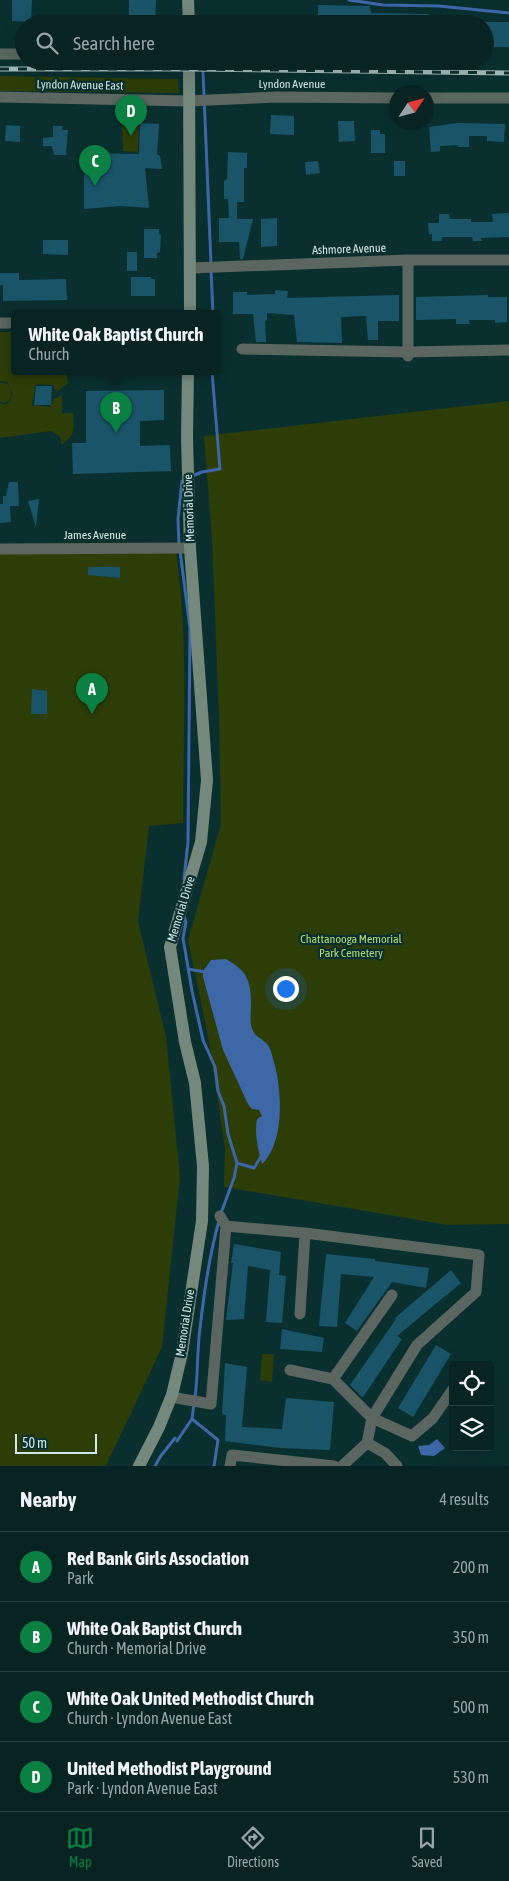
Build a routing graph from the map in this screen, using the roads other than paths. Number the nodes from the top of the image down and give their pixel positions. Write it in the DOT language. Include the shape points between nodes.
graph roads {
  1 [pos="188,0"];
  2 [pos="189,15"];
  3 [pos="0,54"];
  4 [pos="15,54"];
  5 [pos="189,70"];
  6 [pos="0,97"];
  7 [pos="389,98"];
  8 [pos="434,98"];
  9 [pos="509,98"];
  10 [pos="188,101"];
  11 [pos="408,260"];
  12 [pos="509,260"];
  13 [pos="191,268"];
  14 [pos="190,310"];
  15 [pos="242,350"];
  16 [pos="509,350"];
  17 [pos="408,354"];
  18 [pos="188,375"];
  19 [pos="190,548"];
  20 [pos="0,549"];
  21 [pos="220,1216"];
  22 [pos="226,1226"];
  23 [pos="305,1233"];
  24 [pos="392,1295"];
  25 [pos="300,1314"];
  26 [pos="290,1370"];
  27 [pos="333,1379"];
  28 [pos="449,1394"];
  29 [pos="171,1396"];
  30 [pos="372,1418"];
  31 [pos="367,1443"];
  32 [pos="139,1466"];
  33 [pos="230,1466"];
  34 [pos="334,1466"];
  35 [pos="342,1466"];
  36 [pos="397,1466"];
  1 -- 2 [label="street"];
  3 -- 4 [label="street"];
  5 -- 10 [label="street"];
  6 -- 10 [label="street, Lyndon Avenue East"];
  7 -- 10 [label="street, Lyndon Avenue" via="276,97"];
  8 -- 9 [label="street"];
  10 -- 13 [label="street"];
  11 -- 12 [label="street, Ashmore Avenue"];
  11 -- 13 [label="street, Ashmore Avenue"];
  11 -- 17 [label="street"];
  13 -- 14 [label="street"];
  15 -- 17 [label="street"];
  16 -- 17 [label="street"];
  18 -- 19 [label="street, Memorial Drive"];
  19 -- 20 [label="street, James Avenue"];
  19 -- 29 [label="street, Memorial Drive" via="207,780 201,842 170,947 195,1083 203,1166 202,1221 182,1353"];
  21 -- 22 [label="street"];
  22 -- 23 [label="street"];
  22 -- 29 [label="street" via="211,1404"];
  23 -- 25 [label="street"];
  23 -- 30 [label="street" via="479,1255 476,1292 417,1346"];
  24 -- 27 [label="street"];
  26 -- 27 [label="street"];
  27 -- 30 [label="street"];
  28 -- 30 [label="street" via="433,1418 412,1436"];
  29 -- 32 [label="street, Memorial Drive"];
  30 -- 31 [label="street"];
  31 -- 35 [label="street"];
  31 -- 36 [label="street" via="385,1453"];
  33 -- 34 [label="street" via="232,1455"];
}
